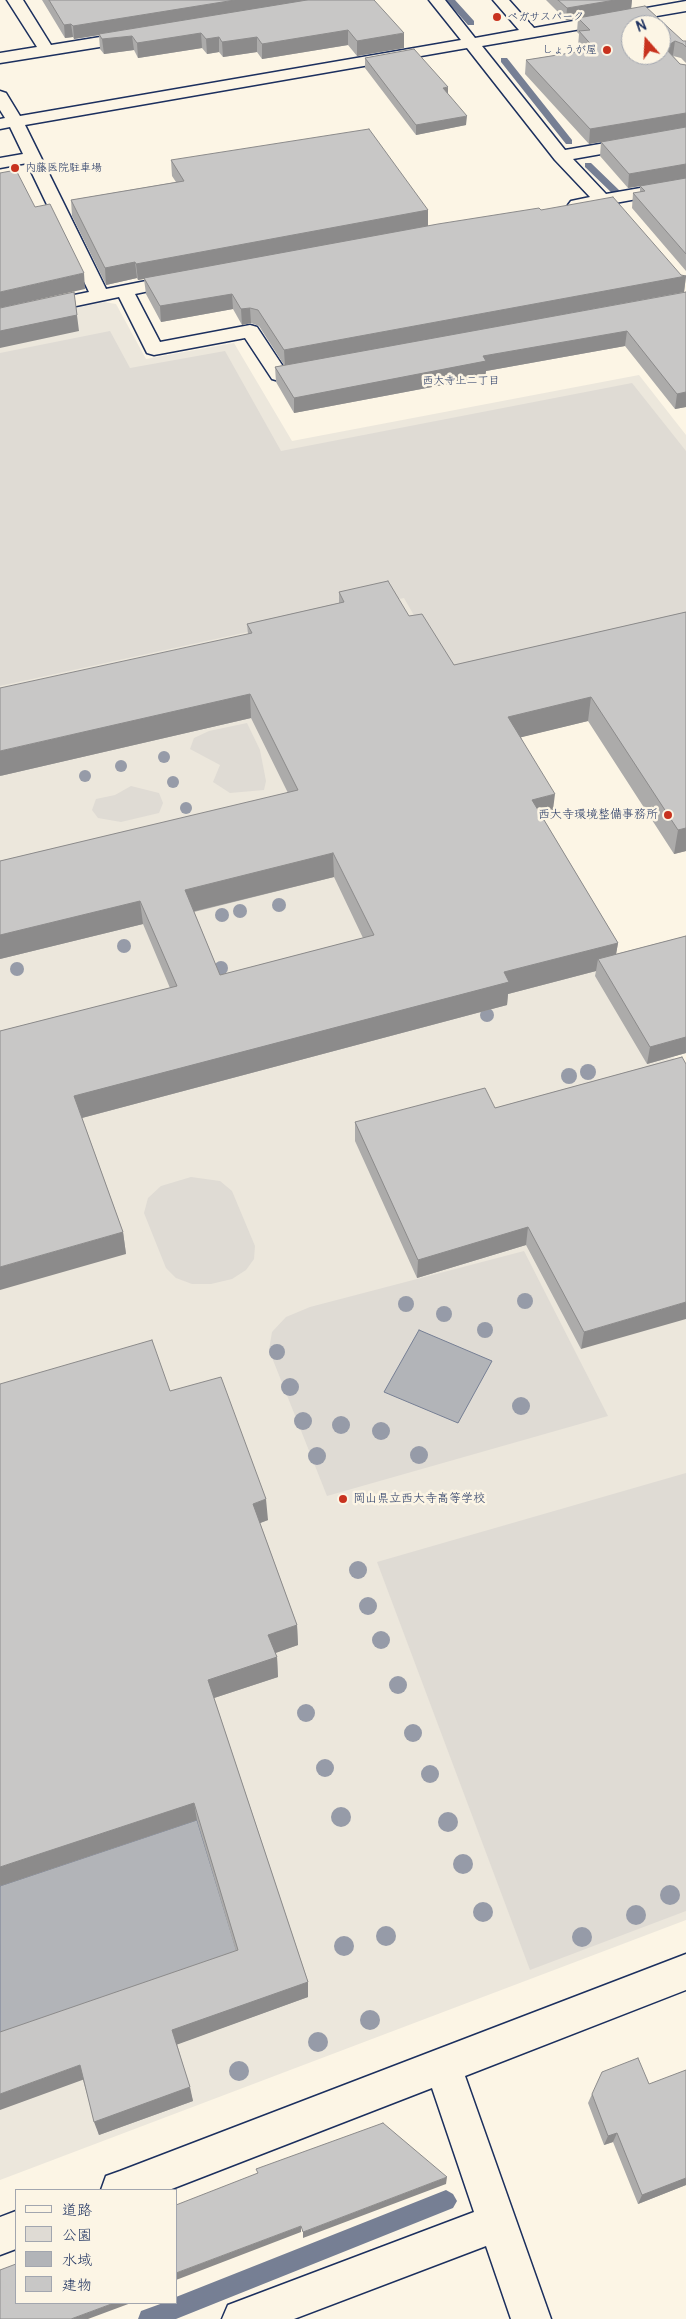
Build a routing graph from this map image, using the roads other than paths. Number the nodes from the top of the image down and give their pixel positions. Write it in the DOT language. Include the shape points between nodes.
graph roads {
  1 [pos="15,0"];
  2 [pos="437,0"];
  3 [pos="501,0"];
  4 [pos="686,6"];
  5 [pos="152,33"];
  6 [pos="530,33"];
  7 [pos="472,43"];
  8 [pos="46,50"];
  9 [pos="0,58"];
  10 [pos="0,96"];
  11 [pos="8,122"];
  12 [pos="686,134"];
  13 [pos="561,156"];
  14 [pos="24,159"];
  15 [pos="0,163"];
  16 [pos="686,185"];
  17 [pos="607,199"];
  18 [pos="563,207"];
  19 [pos="624,214"];
  20 [pos="202,275"];
  21 [pos="124,290"];
  22 [pos="100,295"];
  23 [pos="0,316"];
  24 [pos="328,366"];
  25 [pos="686,1972"];
  26 [pos="443,2066"];
  27 [pos="123,2189"];
  28 [pos="496,2223"];
  29 [pos="15,2230"];
  30 [pos="0,2236"];
  31 [pos="242,2319"];
  32 [pos="531,2319"];
  1 -- 8 [label="street"];
  2 -- 7 [label="street"];
  3 -- 6 [label="street"];
  4 -- 6 [label="street"];
  5 -- 8 [label="street"];
  6 -- 7 [label="street"];
  7 -- 11 [label="street"];
  7 -- 13 [label="street"];
  8 -- 9 [label="street"];
  10 -- 11 [label="street"];
  11 -- 22 [label="street"];
  12 -- 13 [label="street"];
  13 -- 17 [label="street"];
  14 -- 15 [label="street"];
  16 -- 17 [label="street"];
  17 -- 18 [label="street"];
  17 -- 19 [label="street"];
  20 -- 21 [label="street"];
  21 -- 22 [label="street"];
  21 -- 24 [label="street" via="154,350 250,331 279,376"];
  22 -- 23 [label="street"];
  25 -- 26 [label="street"];
  26 -- 27 [label="street"];
  26 -- 28 [label="street"];
  28 -- 31 [label="street"];
  28 -- 32 [label="street"];
  29 -- 30 [label="street"];
}
